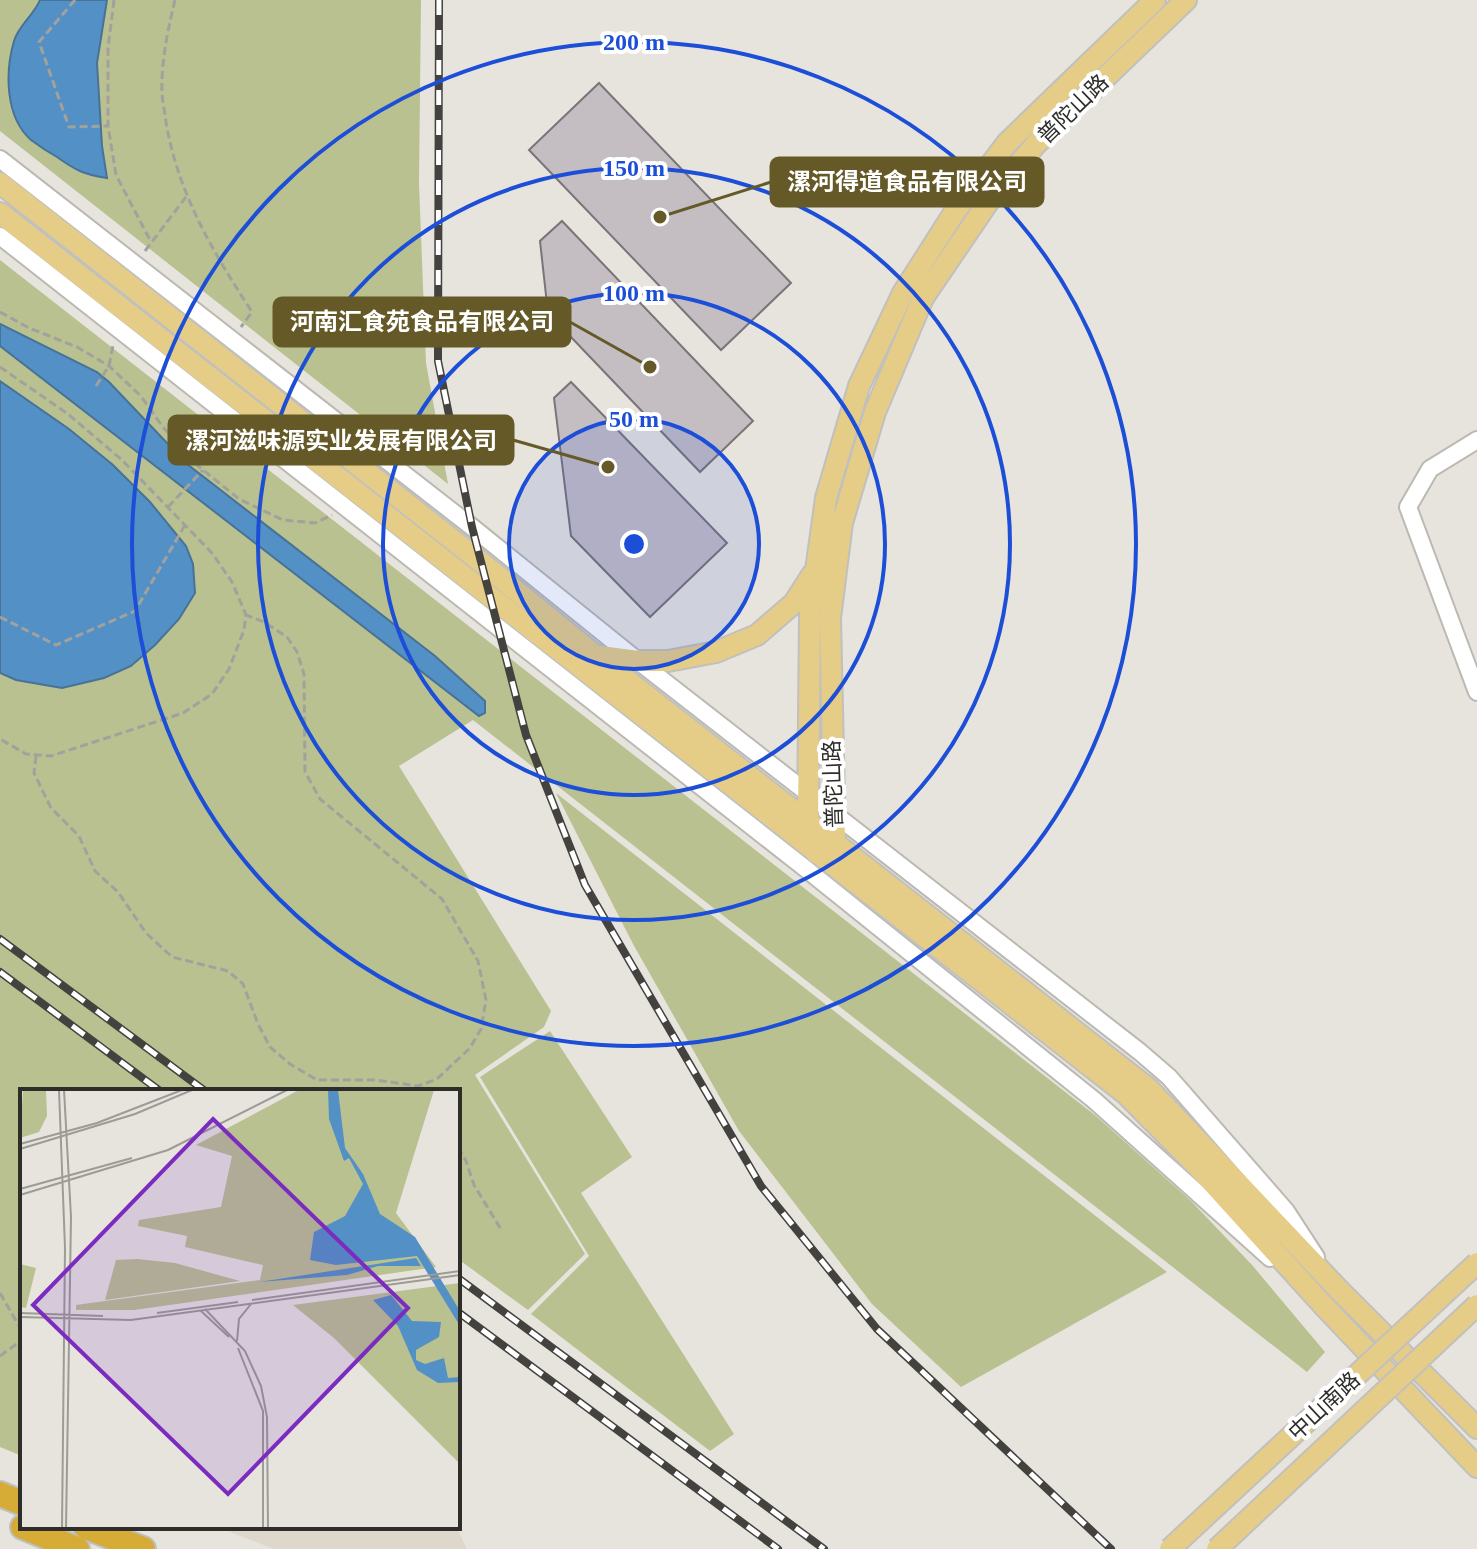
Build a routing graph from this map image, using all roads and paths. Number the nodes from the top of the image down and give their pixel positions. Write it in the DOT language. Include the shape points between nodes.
graph roads {
  1 [pos="75,0"];
  2 [pos="114,0"];
  3 [pos="175,0"];
  4 [pos="1155,0"];
  5 [pos="1186,0"];
  6 [pos="108,126"];
  7 [pos="0,159"];
  8 [pos="0,183"];
  9 [pos="0,213"];
  10 [pos="0,236"];
  11 [pos="151,242"];
  12 [pos="0,312"];
  13 [pos="116,328"];
  14 [pos="232,340"];
  15 [pos="109,366"];
  16 [pos="0,367"];
  17 [pos="96,386"];
  18 [pos="1477,440"];
  19 [pos="202,472"];
  20 [pos="168,507"];
  21 [pos="346,509"];
  22 [pos="185,525"];
  23 [pos="817,568"];
  24 [pos="246,615"];
  25 [pos="0,617"];
  26 [pos="596,656"];
  27 [pos="638,661"];
  28 [pos="1477,692"];
  29 [pos="0,739"];
  30 [pos="36,756"];
  31 [pos="808,792"];
  32 [pos="834,812"];
  33 [pos="808,820"];
  34 [pos="835,842"];
  35 [pos="811,861"];
  36 [pos="418,1086"];
  37 [pos="420,1089"];
  38 [pos="460,1150"];
  39 [pos="502,1231"];
  40 [pos="1477,1263"];
  41 [pos="1340,1291"];
  42 [pos="0,1293"];
  43 [pos="1477,1305"];
  44 [pos="20,1328"];
  45 [pos="20,1341"];
  46 [pos="0,1356"];
  47 [pos="1477,1428"];
  48 [pos="1477,1467"];
  49 [pos="0,1494"];
  50 [pos="20,1502"];
  51 [pos="0,1518"];
  52 [pos="20,1526"];
  53 [pos="27,1529"];
  54 [pos="91,1529"];
  55 [pos="77,1549"];
  56 [pos="143,1549"];
  57 [pos="1170,1549"];
  58 [pos="1217,1549"];
  1 -- 6 [label="path" via="39,42 69,127"];
  2 -- 6 [label="path"];
  3 -- 14 [label="path" via="161,92 170,147 186,197 215,256 252,312"];
  4 -- 23 [label="main road, 普陀山路" via="1007,143 903,293 859,386 826,498"];
  5 -- 32 [label="main road, 普陀山路" via="1037,143 997,189 923,298 875,412 842,523 830,618"];
  6 -- 11 [label="path" via="116,175"];
  7 -- 14 [label="street"];
  8 -- 26 [label="main road"];
  9 -- 35 [label="main road"];
  10 -- 13 [label="street"];
  12 -- 15 [label="path"];
  13 -- 15 [label="path"];
  13 -- 21 [label="street"];
  14 -- 27 [label="street"];
  15 -- 17 [label="path"];
  15 -- 19 [label="path" via="141,396"];
  16 -- 20 [label="path" via="68,414"];
  18 -- 28 [label="street" via="1430,469 1408,507"];
  19 -- 20 [label="path"];
  19 -- 21 [label="path" via="239,499 283,520 315,523"];
  20 -- 22 [label="path"];
  21 -- 35 [label="street"];
  22 -- 24 [label="path" via="232,582"];
  22 -- 25 [label="path" via="135,611 56,645"];
  23 -- 27 [label="main road" via="794,603 757,635 716,652"];
  23 -- 31 [label="main road, 普陀山路" via="810,614"];
  24 -- 30 [label="path" via="229,669 212,694 183,713 51,756"];
  24 -- 36 [label="path" via="287,637 297,652 304,674 305,772 320,799 442,899 478,961 486,1000 481,1029 470,1048 437,1079"];
  26 -- 27 [label="main road"];
  26 -- 33 [label="main road"];
  27 -- 31 [label="street"];
  29 -- 30 [label="path"];
  30 -- 36 [label="path" via="34,773 51,808 79,836 95,871 172,957 228,971 243,984 270,1047 317,1080"];
  31 -- 32 [label="street"];
  31 -- 33 [label="main road, 普陀山路"];
  32 -- 34 [label="main road, 普陀山路"];
  32 -- 41 [label="street" via="1169,1077 1286,1211"];
  33 -- 34 [label="main road"];
  33 -- 35 [label="main road, 普陀山路"];
  34 -- 35 [label="main road, 普陀山路"];
  34 -- 41 [label="main road" via="1149,1089"];
  35 -- 48 [label="main road" via="1126,1094"];
  36 -- 37 [label="path"];
  38 -- 39 [label="path"];
  40 -- 57 [label="main road, 中山南路, bridge"];
  41 -- 47 [label="main road"];
  42 -- 44 [label="path"];
  43 -- 58 [label="main road, 中山南路, bridge"];
  45 -- 46 [label="path"];
  49 -- 50 [label="highway"];
  51 -- 52 [label="highway"];
  53 -- 55 [label="highway"];
  54 -- 56 [label="highway"];
}
